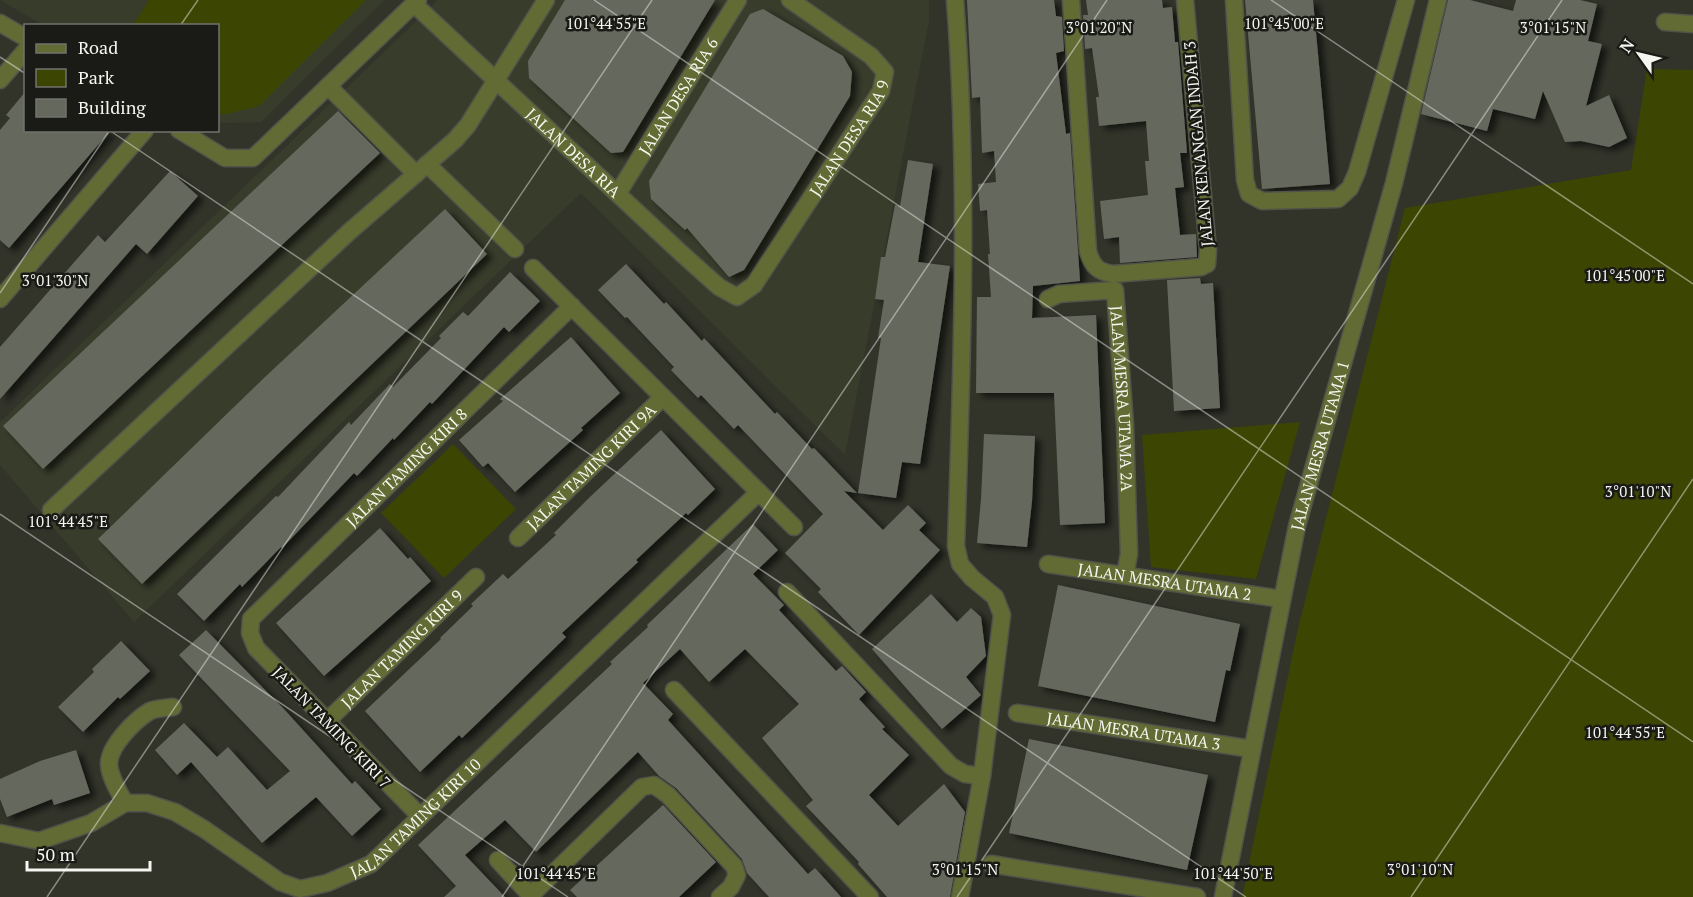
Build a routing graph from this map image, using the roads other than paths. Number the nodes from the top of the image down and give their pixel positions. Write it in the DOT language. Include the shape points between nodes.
graph roads {
  1 [pos="546,0"];
  2 [pos="738,0"];
  3 [pos="790,0"];
  4 [pos="955,0"];
  5 [pos="1071,0"];
  6 [pos="1185,0"];
  7 [pos="1234,0"];
  8 [pos="1406,0"];
  9 [pos="1438,0"];
  10 [pos="416,2"];
  11 [pos="1665,22"];
  12 [pos="0,23"];
  13 [pos="1693,24"];
  14 [pos="24,37"];
  15 [pos="24,52"];
  16 [pos="0,80"];
  17 [pos="496,80"];
  18 [pos="328,86"];
  19 [pos="143,132"];
  20 [pos="182,132"];
  21 [pos="422,169"];
  22 [pos="618,193"];
  23 [pos="515,249"];
  24 [pos="533,268"];
  25 [pos="737,297"];
  26 [pos="0,299"];
  27 [pos="1048,299"];
  28 [pos="572,306"];
  29 [pos="663,397"];
  30 [pos="759,492"];
  31 [pos="51,510"];
  32 [pos="794,526"];
  33 [pos="518,537"];
  34 [pos="1048,564"];
  35 [pos="1125,576"];
  36 [pos="476,578"];
  37 [pos="787,592"];
  38 [pos="1281,598"];
  39 [pos="250,633"];
  40 [pos="674,690"];
  41 [pos="173,707"];
  42 [pos="1017,713"];
  43 [pos="327,721"];
  44 [pos="1252,748"];
  45 [pos="982,776"];
  46 [pos="125,803"];
  47 [pos="420,816"];
  48 [pos="0,833"];
  49 [pos="498,860"];
  50 [pos="990,864"];
  51 [pos="725,892"];
  52 [pos="302,893"];
  53 [pos="532,896"];
  54 [pos="870,897"];
  55 [pos="960,897"];
  56 [pos="1197,897"];
  57 [pos="1222,897"];
  1 -- 17 [label="street"];
  2 -- 22 [label="street, JALAN DESA RIA 6"];
  3 -- 25 [label="street, JALAN DESA RIA 9" via="871,56 885,72 881,91 754,285"];
  4 -- 45 [label="street" via="960,68 963,321 956,546 960,564 995,597 1002,615"];
  5 -- 6 [label="street, JALAN KENANGAN INDAH 3" via="1088,251 1095,268 1113,274 1207,264"];
  7 -- 8 [label="street" via="1245,180 1250,194 1262,201 1338,199 1350,188"];
  9 -- 38 [label="street, JALAN MESRA UTAMA 1" via="1394,183 1297,526"];
  10 -- 17 [label="street, JALAN DESA RIA"];
  10 -- 18 [label="street"];
  11 -- 13 [label="street"];
  12 -- 14 [label="street"];
  15 -- 16 [label="street"];
  17 -- 21 [label="street" via="468,125"];
  17 -- 22 [label="street, JALAN DESA RIA"];
  18 -- 20 [label="street" via="253,158 225,158"];
  18 -- 21 [label="street"];
  19 -- 26 [label="street"];
  21 -- 23 [label="street"];
  21 -- 31 [label="street" via="349,232"];
  22 -- 25 [label="street, JALAN DESA RIA" via="719,287"];
  24 -- 28 [label="street"];
  27 -- 35 [label="street, JALAN MESRA UTAMA 2A" via="1059,294 1115,290 1125,425"];
  28 -- 29 [label="street"];
  28 -- 39 [label="street, JALAN TAMING KIRI 8" via="250,619"];
  29 -- 30 [label="street"];
  29 -- 33 [label="street, JALAN TAMING KIRI 9A"];
  30 -- 32 [label="street"];
  30 -- 47 [label="street, JALAN TAMING KIRI 10"];
  34 -- 35 [label="street, JALAN MESRA UTAMA 2"];
  35 -- 38 [label="street, JALAN MESRA UTAMA 2"];
  36 -- 43 [label="street, JALAN TAMING KIRI 9"];
  37 -- 45 [label="street" via="951,766 965,774"];
  38 -- 44 [label="street, JALAN MESRA UTAMA 1"];
  39 -- 43 [label="street, JALAN TAMING KIRI 7" via="256,648"];
  40 -- 54 [label="street"];
  41 -- 46 [label="street" via="152,710 132,725 117,744 110,762"];
  42 -- 44 [label="street, JALAN MESRA UTAMA 3"];
  43 -- 47 [label="street, JALAN TAMING KIRI 7"];
  44 -- 57 [label="street, JALAN MESRA UTAMA 1"];
  45 -- 55 [label="street"];
  46 -- 48 [label="street" via="91,823 39,841"];
  46 -- 52 [label="street, JALAN TAMING KIRI 10" via="147,803 174,812"];
  47 -- 52 [label="street, JALAN TAMING KIRI 10" via="371,864"];
  49 -- 53 [label="street"];
  50 -- 56 [label="street"];
  51 -- 53 [label="street" via="737,875 734,866 654,785 642,787"];
}
